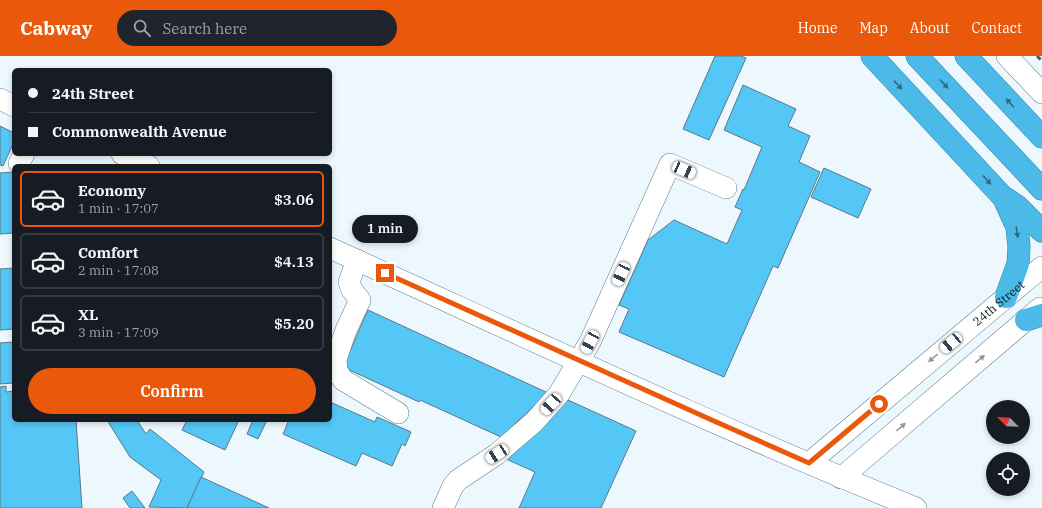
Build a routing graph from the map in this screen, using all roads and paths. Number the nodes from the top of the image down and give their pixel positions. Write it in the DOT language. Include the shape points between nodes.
graph roads {
  1 [pos="872,56"];
  2 [pos="917,56"];
  3 [pos="966,56"];
  4 [pos="1007,56"];
  5 [pos="1042,93"];
  6 [pos="0,99"];
  7 [pos="12,105"];
  8 [pos="1039,134"];
  9 [pos="126,156"];
  10 [pos="144,164"];
  11 [pos="726,188"];
  12 [pos="1042,188"];
  13 [pos="1002,196"];
  14 [pos="1042,231"];
  15 [pos="332,249"];
  16 [pos="357,260"];
  17 [pos="1042,267"];
  18 [pos="1006,297"];
  19 [pos="1037,314"];
  20 [pos="579,361"];
  21 [pos="398,413"];
  22 [pos="809,463"];
  23 [pos="841,478"];
  24 [pos="443,508"];
  25 [pos="916,508"];
  1 -- 13 [label="highway, one-way"];
  2 -- 12 [label="highway, one-way"];
  8 -- 3 [label="highway, one-way"];
  4 -- 5 [label="street"];
  6 -- 7 [label="street"];
  9 -- 10 [label="street"];
  11 -- 20 [label="street" via="670,164 590,342"];
  13 -- 14 [label="highway" via="1017,206"];
  13 -- 18 [label="highway, one-way" via="1017,227 1019,247 1018,264"];
  15 -- 16 [label="street"];
  16 -- 20 [label="street"];
  16 -- 21 [label="street" via="349,282 360,300 336,359 337,371 343,380"];
  17 -- 18 [label="street, 24th Street"];
  18 -- 22 [label="street, 24th Street, one-way"];
  23 -- 19 [label="street, one-way"];
  20 -- 22 [label="street"];
  20 -- 24 [label="street" via="559,394 534,422 497,454 458,480"];
  22 -- 23 [label="street"];
  23 -- 25 [label="street"];
}
